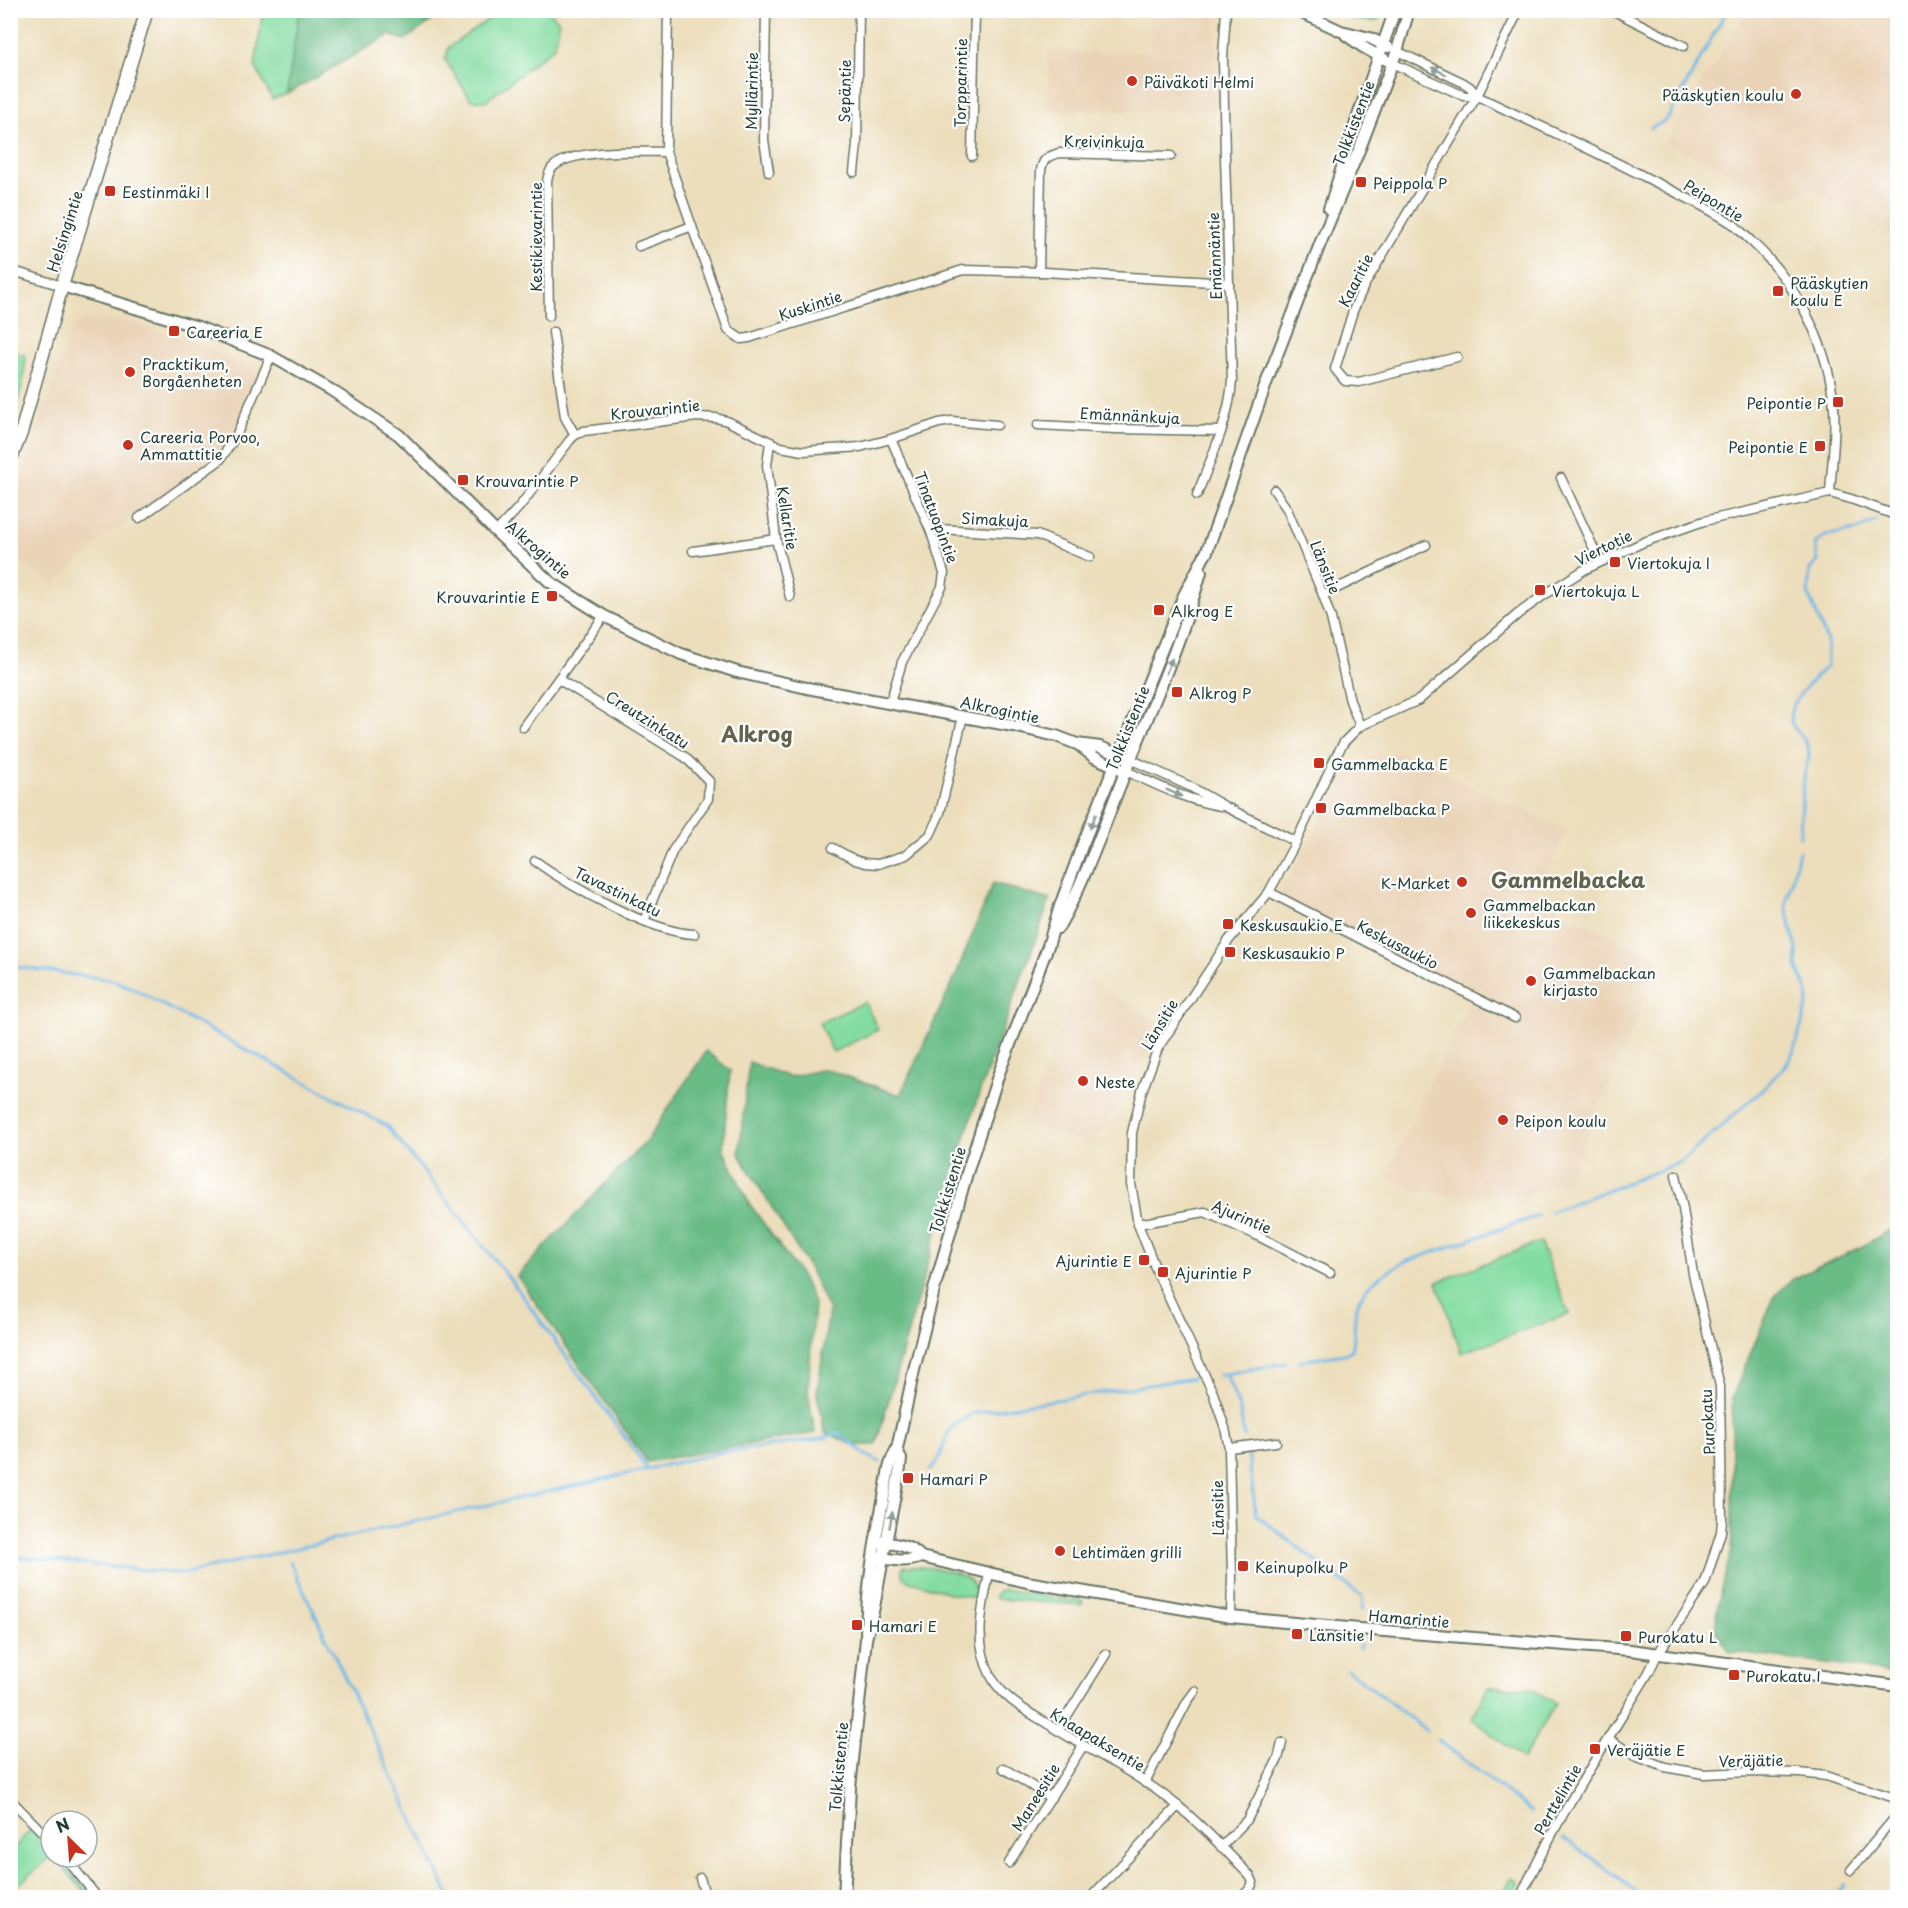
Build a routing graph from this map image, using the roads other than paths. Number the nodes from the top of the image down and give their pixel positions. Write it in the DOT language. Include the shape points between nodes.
graph roads {
  1 [pos="147,10"];
  2 [pos="668,10"];
  3 [pos="766,10"];
  4 [pos="859,10"];
  5 [pos="975,10"];
  6 [pos="1226,10"];
  7 [pos="1296,10"];
  8 [pos="1395,10"];
  9 [pos="1409,10"];
  10 [pos="1519,10"];
  11 [pos="1612,10"];
  12 [pos="1341,31"];
  13 [pos="1384,45"];
  14 [pos="1683,46"];
  15 [pos="1397,51"];
  16 [pos="1380,57"];
  17 [pos="1392,63"];
  18 [pos="1477,96"];
  19 [pos="666,152"];
  20 [pos="972,156"];
  21 [pos="1171,156"];
  22 [pos="769,172"];
  23 [pos="854,172"];
  24 [pos="692,226"];
  25 [pos="1320,244"];
  26 [pos="639,246"];
  27 [pos="10,270"];
  28 [pos="1039,272"];
  29 [pos="1228,283"];
  30 [pos="62,286"];
  31 [pos="549,316"];
  32 [pos="553,332"];
  33 [pos="271,356"];
  34 [pos="1457,357"];
  35 [pos="997,425"];
  36 [pos="1038,425"];
  37 [pos="1221,431"];
  38 [pos="575,435"];
  39 [pos="891,439"];
  40 [pos="770,442"];
  41 [pos="10,461"];
  42 [pos="1561,478"];
  43 [pos="1274,490"];
  44 [pos="1830,493"];
  45 [pos="1197,495"];
  46 [pos="1898,516"];
  47 [pos="139,518"];
  48 [pos="496,532"];
  49 [pos="931,532"];
  50 [pos="776,539"];
  51 [pos="1425,545"];
  52 [pos="1208,549"];
  53 [pos="693,551"];
  54 [pos="1090,556"];
  55 [pos="1600,562"];
  56 [pos="1323,595"];
  57 [pos="790,597"];
  58 [pos="604,616"];
  59 [pos="558,679"];
  60 [pos="890,703"];
  61 [pos="963,716"];
  62 [pos="1360,726"];
  63 [pos="523,727"];
  64 [pos="1077,744"];
  65 [pos="1119,755"];
  66 [pos="1130,759"];
  67 [pos="1120,769"];
  68 [pos="1226,807"];
  69 [pos="1296,842"];
  70 [pos="833,848"];
  71 [pos="535,861"];
  72 [pos="1269,892"];
  73 [pos="644,921"];
  74 [pos="694,934"];
  75 [pos="1515,1018"];
  76 [pos="1676,1175"];
  77 [pos="1138,1224"];
  78 [pos="1330,1273"];
  79 [pos="1276,1442"];
  80 [pos="1229,1448"];
  81 [pos="881,1542"];
  82 [pos="879,1557"];
  83 [pos="921,1557"];
  84 [pos="989,1574"];
  85 [pos="1231,1617"];
  86 [pos="1107,1654"];
  87 [pos="1657,1655"];
  88 [pos="1898,1686"];
  89 [pos="1195,1691"];
  90 [pos="1058,1730"];
  91 [pos="1609,1739"];
  92 [pos="1282,1743"];
  93 [pos="1083,1746"];
  94 [pos="1003,1768"];
  95 [pos="1145,1783"];
  96 [pos="1051,1798"];
  97 [pos="1898,1798"];
  98 [pos="10,1799"];
  99 [pos="1178,1806"];
  100 [pos="1898,1814"];
  101 [pos="39,1829"];
  102 [pos="1221,1847"];
  103 [pos="1009,1863"];
  104 [pos="75,1869"];
  105 [pos="1851,1870"];
  106 [pos="700,1878"];
  107 [pos="98,1898"];
  108 [pos="706,1898"];
  109 [pos="844,1898"];
  110 [pos="1090,1898"];
  111 [pos="1240,1898"];
  112 [pos="1520,1898"];
  1 -- 30 [label="main road, Helsingintie"];
  2 -- 19 [label="street, Kuskintie"];
  3 -- 22 [label="street, Myllärintie" via="764,140"];
  4 -- 23 [label="street, Sepäntie"];
  5 -- 20 [label="street, Torpparintie"];
  6 -- 29 [label="street, Emännäntie" via="1223,58"];
  7 -- 12 [label="street"];
  8 -- 13 [label="street, Tolkkistentie"];
  9 -- 15 [label="street, Tolkkistentie"];
  10 -- 18 [label="street"];
  11 -- 14 [label="street"];
  12 -- 13 [label="street"];
  12 -- 16 [label="street"];
  13 -- 15 [label="street"];
  13 -- 16 [label="street, Tolkkistentie"];
  15 -- 17 [label="street, Tolkkistentie"];
  18 -- 15 [label="street, Peipontie, one-way" via="1464,83"];
  16 -- 17 [label="street"];
  16 -- 25 [label="street, Tolkkistentie" via="1336,184"];
  17 -- 18 [label="street, Peipontie" via="1464,96"];
  17 -- 25 [label="street, Tolkkistentie"];
  18 -- 34 [label="street, Kaaritie" via="1364,286 1335,369 1346,381 1359,382"];
  18 -- 44 [label="street, Peipontie" via="1734,225 1781,273 1815,332 1827,366 1834,417"];
  19 -- 24 [label="street, Kuskintie"];
  19 -- 31 [label="street, Kestikievarintie" via="611,151 564,160 552,169 547,181"];
  21 -- 28 [label="street, Kreivinkuja" via="1059,153 1045,159 1041,170"];
  24 -- 26 [label="street"];
  24 -- 28 [label="street, Kuskintie" via="728,330 741,339 963,270"];
  25 -- 52 [label="street, Tolkkistentie"];
  27 -- 30 [label="street"];
  28 -- 29 [label="street, Kuskintie"];
  29 -- 37 [label="street, Emännäntie" via="1232,381"];
  30 -- 33 [label="street, Alkrogintie" via="198,327"];
  30 -- 41 [label="main road, Helsingintie"];
  32 -- 38 [label="street" via="565,417"];
  33 -- 47 [label="street" via="236,436 220,460"];
  33 -- 48 [label="street, Alkrogintie" via="399,435"];
  35 -- 39 [label="street, Krouvarintie" via="951,421"];
  36 -- 37 [label="street, Emännänkuja"];
  37 -- 45 [label="street, Emännäntie"];
  38 -- 40 [label="street, Krouvarintie" via="709,417 727,421"];
  38 -- 48 [label="street"];
  39 -- 40 [label="street, Krouvarintie" via="817,451 792,450"];
  39 -- 49 [label="street, Tinatuopintie"];
  40 -- 50 [label="street, Kellaritie" via="767,465"];
  42 -- 55 [label="street"];
  43 -- 56 [label="street, Länsitie" via="1287,509"];
  44 -- 46 [label="street, Viertotie"];
  44 -- 55 [label="street, Viertotie" via="1704,521"];
  48 -- 58 [label="street, Alkrogintie" via="550,582"];
  49 -- 54 [label="street, Simakuja" via="939,529 1037,535"];
  49 -- 60 [label="street, Tinatuopintie" via="944,580 902,662"];
  50 -- 53 [label="street"];
  50 -- 57 [label="street, Kellaritie"];
  51 -- 56 [label="street"];
  52 -- 65 [label="street, Tolkkistentie" via="1184,595"];
  66 -- 52 [label="street, Tolkkistentie, one-way" via="1171,662"];
  55 -- 62 [label="street, Viertotie" via="1518,614 1419,700"];
  56 -- 62 [label="street, Länsitie"];
  58 -- 59 [label="street"];
  58 -- 60 [label="street, Alkrogintie" via="681,654 736,672"];
  59 -- 63 [label="street"];
  59 -- 73 [label="street, Creutzinkatu" via="685,758 709,782 708,799 673,850"];
  60 -- 61 [label="street, Alkrogintie"];
  61 -- 64 [label="street, Alkrogintie"];
  61 -- 70 [label="street" via="940,813 930,835 906,855 878,864 855,860"];
  62 -- 69 [label="street, Länsitie" via="1337,754"];
  64 -- 65 [label="street, Alkrogintie"];
  64 -- 67 [label="street, Alkrogintie"];
  65 -- 66 [label="street, Alkrogintie"];
  65 -- 67 [label="street, Tolkkistentie"];
  66 -- 67 [label="street, Tolkkistentie"];
  66 -- 68 [label="street"];
  67 -- 68 [label="street, one-way" via="1183,797"];
  67 -- 81 [label="street, Tolkkistentie" via="1082,846 967,1173 914,1370 897,1449 900,1468"];
  68 -- 69 [label="street"];
  69 -- 72 [label="street, Länsitie"];
  71 -- 73 [label="street, Tavastinkatu" via="556,876"];
  72 -- 75 [label="street, Keskusaukio"];
  72 -- 77 [label="street, Länsitie" via="1229,940 1151,1063 1132,1133 1131,1184"];
  73 -- 74 [label="street, Tavastinkatu" via="680,934"];
  76 -- 87 [label="street, Purokatu" via="1693,1274 1720,1386 1722,1520 1705,1583"];
  77 -- 78 [label="street, Ajurintie" via="1205,1212"];
  77 -- 80 [label="street, Länsitie" via="1213,1393"];
  79 -- 80 [label="street"];
  80 -- 85 [label="street, Länsitie"];
  81 -- 82 [label="street, Tolkkistentie"];
  81 -- 83 [label="street, Hamarintie" via="905,1546"];
  82 -- 83 [label="street, Hamarintie" via="910,1562"];
  82 -- 109 [label="street, Tolkkistentie" via="850,1788"];
  83 -- 84 [label="street, Hamarintie"];
  84 -- 85 [label="street, Hamarintie"];
  84 -- 90 [label="street, Knaapaksentie" via="980,1626 987,1666 1005,1695"];
  85 -- 87 [label="street, Hamarintie"];
  86 -- 90 [label="street"];
  87 -- 88 [label="street, Hamarintie"];
  87 -- 91 [label="street, Perttelintie"];
  89 -- 95 [label="street"];
  90 -- 93 [label="street, Knaapaksentie"];
  91 -- 97 [label="street, Veräjätie" via="1635,1756 1665,1767 1704,1774 1826,1776"];
  91 -- 112 [label="street, Perttelintie" via="1549,1838"];
  92 -- 102 [label="street" via="1247,1820"];
  93 -- 95 [label="street, Knaapaksentie"];
  93 -- 96 [label="street, Maneesitie"];
  94 -- 96 [label="street"];
  95 -- 99 [label="street, Knaapaksentie"];
  96 -- 103 [label="street, Maneesitie"];
  98 -- 101 [label="street"];
  99 -- 102 [label="street, Knaapaksentie"];
  99 -- 110 [label="street"];
  100 -- 105 [label="street"];
  102 -- 111 [label="street, Knaapaksentie" via="1253,1882"];
  104 -- 107 [label="street"];
  106 -- 108 [label="street"];
}
